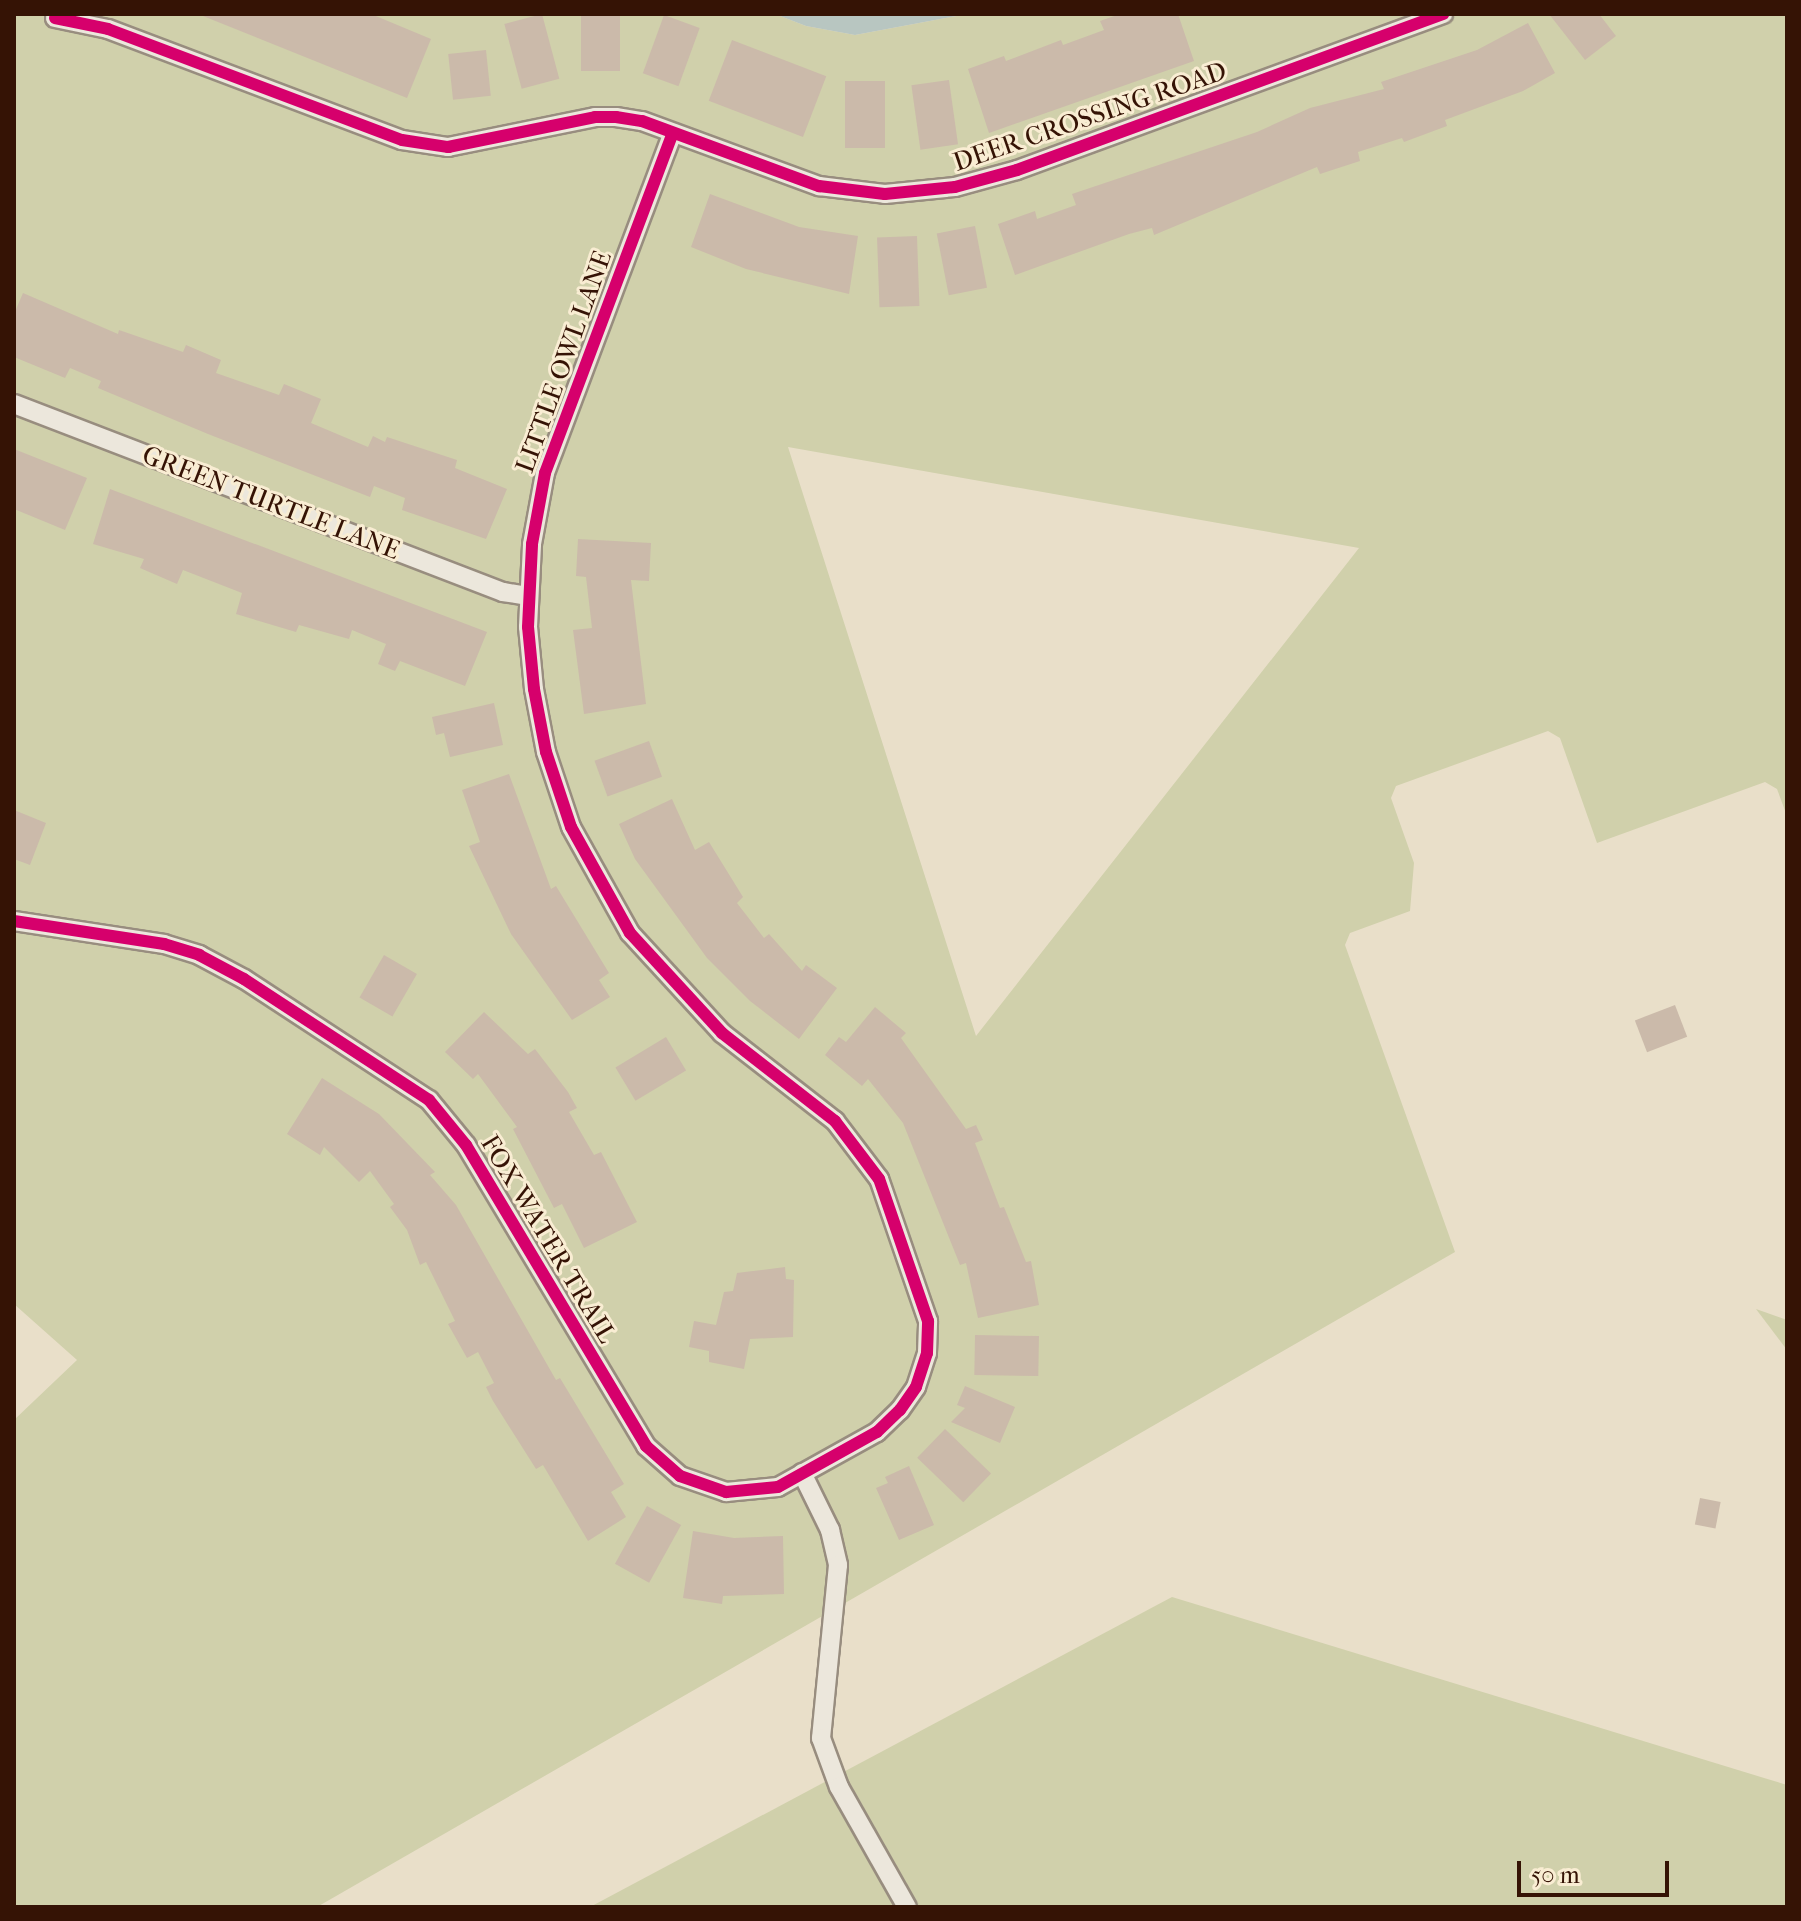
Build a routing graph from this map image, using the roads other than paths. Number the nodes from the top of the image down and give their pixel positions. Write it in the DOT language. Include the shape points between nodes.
graph roads {
  1 [pos="1443,14"];
  2 [pos="55,18"];
  3 [pos="673,133"];
  4 [pos="14,404"];
  5 [pos="529,596"];
  6 [pos="14,921"];
  7 [pos="802,1473"];
  8 [pos="907,1907"];
  1 -- 3 [label="street, DEER CROSSING ROAD" via="1017,170 955,187 885,194 819,186"];
  2 -- 3 [label="street, DEER CROSSING ROAD" via="108,29 402,140 448,147 595,117 642,121"];
  3 -- 5 [label="street, LITTLE OWL LANE" via="545,473"];
  4 -- 5 [label="street, GREEN TURTLE LANE" via="489,587"];
  5 -- 7 [label="street, LITTLE OWL LANE" via="533,674 546,752 597,880 630,933 677,990 858,1145 879,1179 923,1300 927,1353 916,1387 900,1410 877,1432"];
  6 -- 7 [label="street, FOX WATER TRAIL" via="164,944 199,955 391,1071 429,1100 466,1145 646,1446 680,1476 726,1492 778,1487"];
  7 -- 8 [label="street" via="830,1530 838,1565 821,1738 839,1787"];
}
